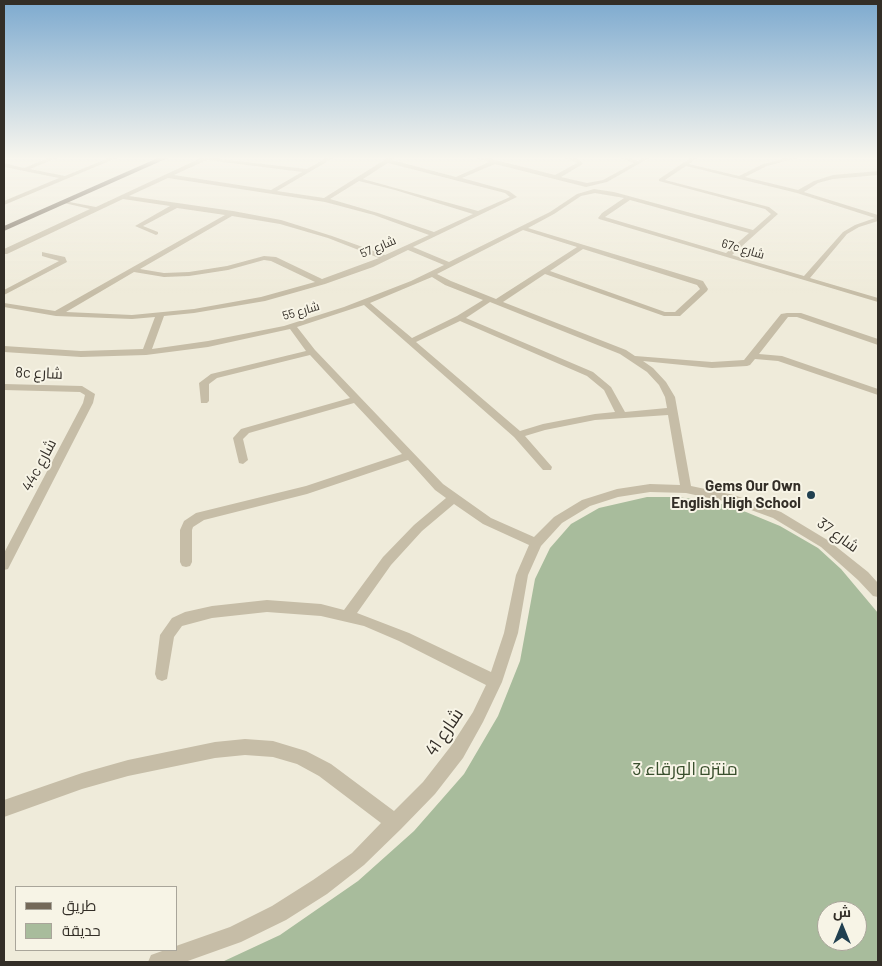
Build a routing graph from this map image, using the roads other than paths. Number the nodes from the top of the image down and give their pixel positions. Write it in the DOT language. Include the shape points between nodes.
graph roads {
  1 [pos="55,202"];
  2 [pos="66,202"];
  3 [pos="111,202"];
  4 [pos="157,202"];
  5 [pos="333,202"];
  6 [pos="442,202"];
  7 [pos="505,202"];
  8 [pos="566,202"];
  9 [pos="623,202"];
  10 [pos="644,202"];
  11 [pos="741,202"];
  12 [pos="830,202"];
  13 [pos="177,205"];
  14 [pos="97,209"];
  15 [pos="233,213"];
  16 [pos="480,214"];
  17 [pos="878,218"];
  18 [pos="4,224"];
  19 [pos="522,228"];
  20 [pos="4,229"];
  21 [pos="754,232"];
  22 [pos="156,233"];
  23 [pos="436,235"];
  24 [pos="582,247"];
  25 [pos="409,248"];
  26 [pos="4,252"];
  27 [pos="45,254"];
  28 [pos="726,256"];
  29 [pos="385,258"];
  30 [pos="450,265"];
  31 [pos="133,270"];
  32 [pos="546,272"];
  33 [pos="430,275"];
  34 [pos="805,279"];
  35 [pos="322,282"];
  36 [pos="4,294"];
  37 [pos="493,300"];
  38 [pos="878,300"];
  39 [pos="366,303"];
  40 [pos="4,305"];
  41 [pos="56,314"];
  42 [pos="160,316"];
  43 [pos="460,318"];
  44 [pos="289,327"];
  45 [pos="410,342"];
  46 [pos="878,342"];
  47 [pos="5,351"];
  48 [pos="149,351"];
  49 [pos="312,352"];
  50 [pos="751,356"];
  51 [pos="633,357"];
  52 [pos="4,387"];
  53 [pos="74,389"];
  54 [pos="878,392"];
  55 [pos="356,399"];
  56 [pos="204,401"];
  57 [pos="673,411"];
  58 [pos="621,414"];
  59 [pos="518,435"];
  60 [pos="409,456"];
  61 [pos="243,460"];
  62 [pos="547,468"];
  63 [pos="686,489"];
  64 [pos="453,498"];
  65 [pos="536,543"];
  66 [pos="186,562"];
  67 [pos="4,565"];
  68 [pos="878,592"];
  69 [pos="346,616"];
  70 [pos="162,674"];
  71 [pos="495,682"];
  72 [pos="4,808"];
  73 [pos="395,823"];
  74 [pos="158,962"];
  1 -- 18 [label="main road"];
  2 -- 14 [label="street"];
  2 -- 20 [label="main road"];
  3 -- 14 [label="street"];
  4 -- 13 [label="street"];
  5 -- 23 [label="street"];
  6 -- 16 [label="street"];
  7 -- 16 [label="street, شارع 57"];
  8 -- 19 [label="street, شارع 55"];
  9 -- 28 [label="street, 67c شارع" via="601,218"];
  10 -- 21 [label="street"];
  11 -- 21 [label="street" via="773,211 774,215"];
  12 -- 17 [label="street"];
  13 -- 15 [label="street"];
  13 -- 22 [label="street" via="138,226"];
  14 -- 26 [label="street"];
  15 -- 29 [label="street" via="311,230"];
  15 -- 31 [label="street"];
  16 -- 23 [label="street, شارع 57"];
  17 -- 34 [label="street" via="845,234"];
  19 -- 24 [label="street"];
  19 -- 30 [label="street, شارع 55"];
  21 -- 28 [label="street"];
  23 -- 25 [label="street, شارع 57"];
  24 -- 32 [label="street"];
  24 -- 32 [label="street" via="700,283 704,288 680,311 671,315"];
  25 -- 29 [label="street, شارع 57"];
  25 -- 30 [label="street"];
  27 -- 36 [label="street" via="62,258 63,262"];
  28 -- 34 [label="street, 67c شارع"];
  29 -- 35 [label="street, شارع 57"];
  30 -- 33 [label="street, شارع 55"];
  31 -- 35 [label="street" via="190,274 264,258"];
  31 -- 41 [label="street"];
  32 -- 37 [label="street"];
  33 -- 37 [label="street"];
  33 -- 39 [label="street, شارع 55"];
  34 -- 38 [label="street, 67c شارع"];
  35 -- 42 [label="street, شارع 57" via="237,304"];
  37 -- 43 [label="street"];
  37 -- 51 [label="street"];
  39 -- 44 [label="street, شارع 55"];
  39 -- 45 [label="street"];
  40 -- 41 [label="street, شارع 57"];
  41 -- 42 [label="street, شارع 57"];
  42 -- 48 [label="street"];
  43 -- 45 [label="street"];
  43 -- 58 [label="street" via="590,374 608,389"];
  44 -- 48 [label="street, شارع 55" via="223,341"];
  44 -- 49 [label="street"];
  45 -- 59 [label="street"];
  46 -- 50 [label="street" via="787,315"];
  47 -- 48 [label="street, شارع 55" via="81,354"];
  49 -- 55 [label="street"];
  49 -- 56 [label="street" via="214,376 204,383"];
  50 -- 51 [label="street" via="747,363 722,365"];
  50 -- 54 [label="street" via="778,358"];
  51 -- 57 [label="street" via="663,384"];
  52 -- 53 [label="street, 8c شارع"];
  53 -- 67 [label="street, 44c شارع" via="87,391 90,399"];
  55 -- 60 [label="street"];
  55 -- 61 [label="street" via="245,431 238,438"];
  57 -- 58 [label="street"];
  57 -- 63 [label="street"];
  58 -- 59 [label="street" via="568,421"];
  59 -- 62 [label="street"];
  60 -- 64 [label="street"];
  60 -- 66 [label="street" via="307,490 200,516 188,524 186,530"];
  63 -- 65 [label="street, شارع 41" via="650,488 601,496 571,510"];
  63 -- 68 [label="street, شارع 37" via="756,506 797,526 845,559"];
  64 -- 65 [label="street" via="494,525"];
  64 -- 69 [label="street" via="402,544"];
  65 -- 71 [label="street, شارع 41" via="522,575 511,633"];
  69 -- 70 [label="street" via="267,606 185,618 171,628 167,636"];
  69 -- 71 [label="street" via="385,628"];
  71 -- 73 [label="street, شارع 41" via="456,752 429,788"];
  72 -- 73 [label="street" via="128,768 245,747 273,749 300,757 332,775"];
  73 -- 74 [label="street, شارع 41" via="358,859 279,913 234,935"];
}
